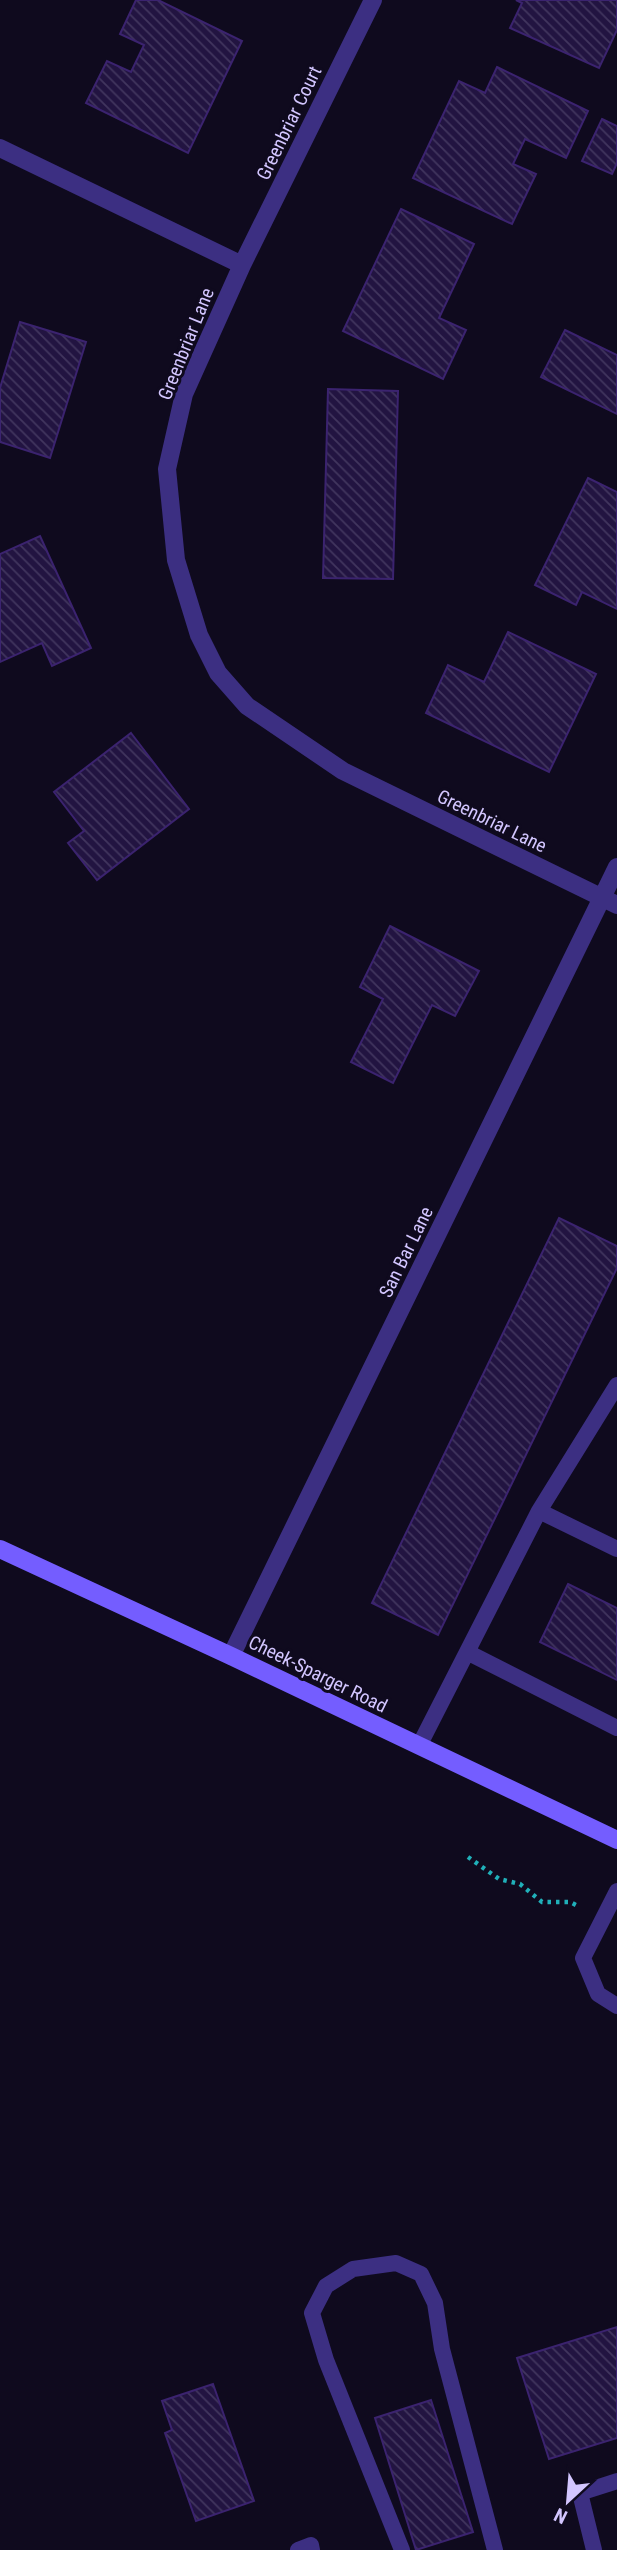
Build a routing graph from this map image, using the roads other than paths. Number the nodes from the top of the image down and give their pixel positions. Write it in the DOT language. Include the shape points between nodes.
graph roads {
  1 [pos="373,0"];
  2 [pos="0,148"];
  3 [pos="242,265"];
  4 [pos="617,867"];
  5 [pos="610,902"];
  6 [pos="617,1385"];
  7 [pos="539,1511"];
  8 [pos="0,1549"];
  9 [pos="617,1549"];
  10 [pos="467,1652"];
  11 [pos="231,1656"];
  12 [pos="617,1728"];
  13 [pos="419,1746"];
  14 [pos="617,1840"];
  15 [pos="617,1891"];
  16 [pos="617,2006"];
  17 [pos="617,2481"];
  18 [pos="298,2550"];
  19 [pos="312,2550"];
  20 [pos="402,2550"];
  21 [pos="495,2550"];
  22 [pos="594,2550"];
  1 -- 3 [label="street, Greenbriar Court"];
  2 -- 3 [label="street"];
  3 -- 5 [label="street, Greenbriar Lane" via="184,394 167,469 176,560 199,635 218,673 247,706 343,771"];
  4 -- 5 [label="street, San Bar Lane"];
  5 -- 11 [label="street, San Bar Lane"];
  6 -- 7 [label="lane"];
  7 -- 9 [label="lane"];
  7 -- 10 [label="lane"];
  8 -- 11 [label="main road, Cheek-Sparger Road"];
  10 -- 12 [label="lane"];
  10 -- 13 [label="lane"];
  11 -- 13 [label="main road, Cheek-Sparger Road"];
  13 -- 14 [label="main road, Cheek-Sparger Road"];
  15 -- 16 [label="lane" via="583,1958 598,1994"];
  17 -- 22 [label="lane" via="580,2493"];
  18 -- 19 [label="lane" via="311,2545"];
  20 -- 21 [label="lane" via="326,2360 312,2313 326,2286 353,2269 396,2263 421,2274 435,2303 442,2349"];
}
